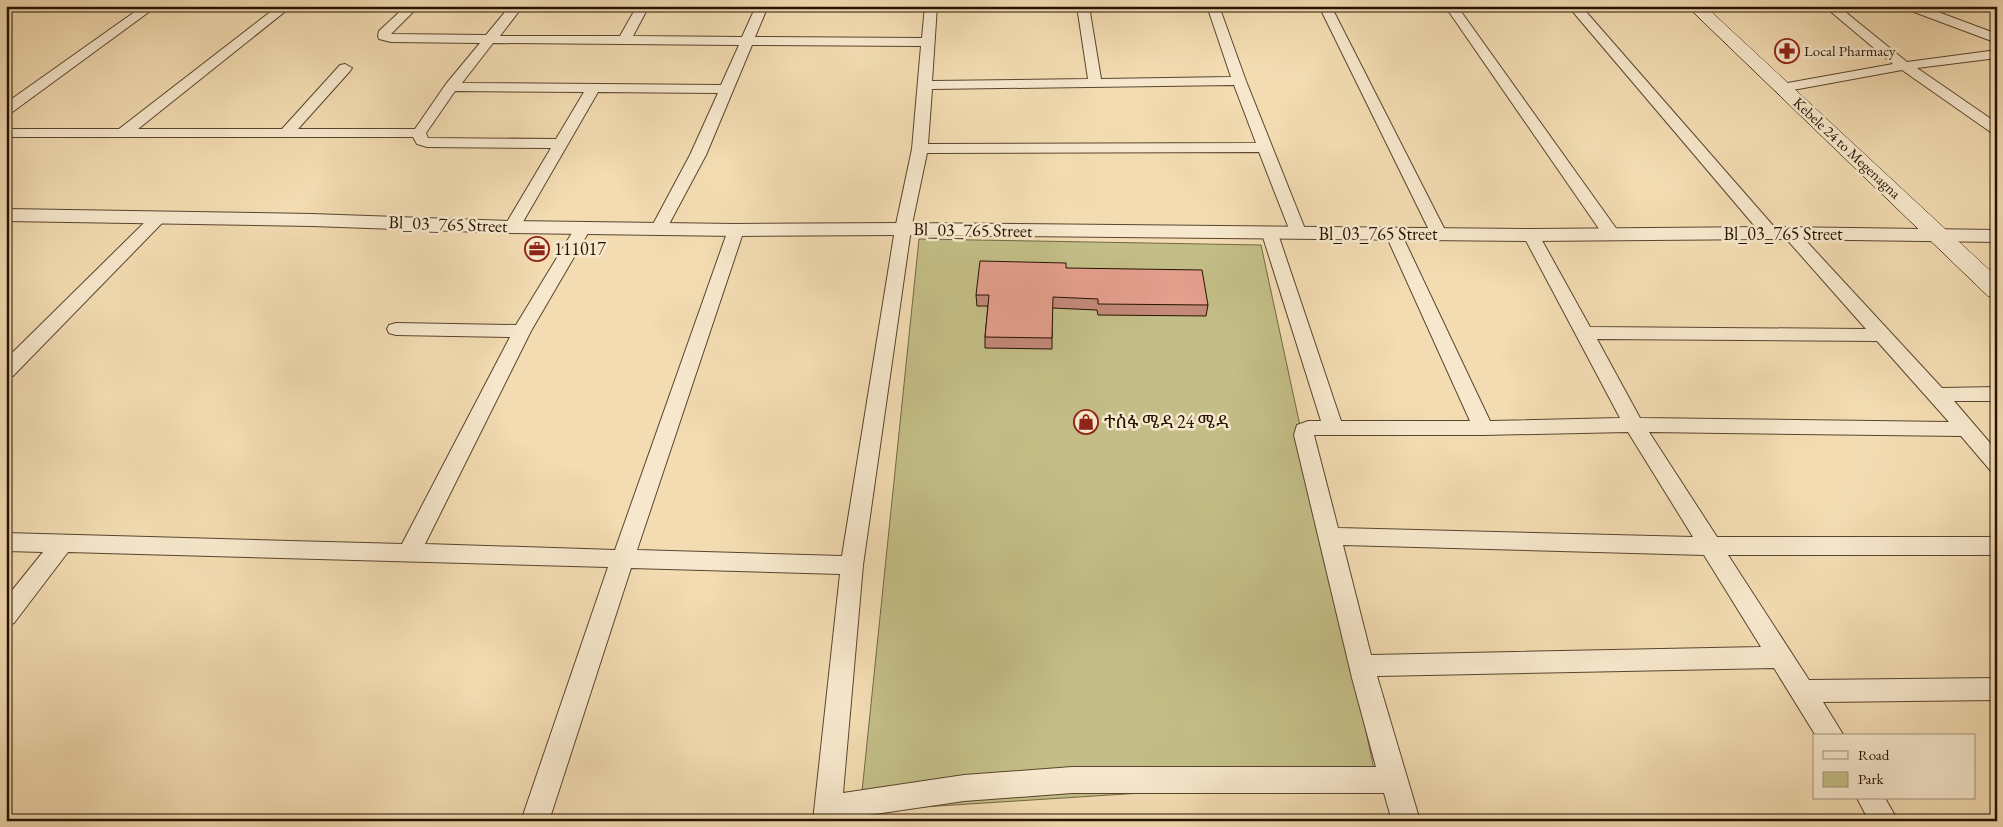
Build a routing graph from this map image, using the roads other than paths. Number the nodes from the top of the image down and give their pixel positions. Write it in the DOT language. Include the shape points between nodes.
graph roads {
  1 [pos="151,6"];
  2 [pos="286,6"];
  3 [pos="413,6"];
  4 [pos="518,6"];
  5 [pos="644,6"];
  6 [pos="762,6"];
  7 [pos="931,6"];
  8 [pos="1083,6"];
  9 [pos="1213,6"];
  10 [pos="1325,6"];
  11 [pos="1451,6"];
  12 [pos="1574,6"];
  13 [pos="1696,6"];
  14 [pos="1830,6"];
  15 [pos="1910,6"];
  16 [pos="492,39"];
  17 [pos="1997,39"];
  18 [pos="624,40"];
  19 [pos="746,40"];
  20 [pos="927,42"];
  21 [pos="1994,56"];
  22 [pos="1904,66"];
  23 [pos="345,68"];
  24 [pos="1095,82"];
  25 [pos="1239,82"];
  26 [pos="925,85"];
  27 [pos="451,87"];
  28 [pos="594,87"];
  29 [pos="1782,88"];
  30 [pos="725,89"];
  31 [pos="6,110"];
  32 [pos="1997,130"];
  33 [pos="124,132"];
  34 [pos="6,133"];
  35 [pos="286,133"];
  36 [pos="419,133"];
  37 [pos="561,144"];
  38 [pos="1265,148"];
  39 [pos="920,149"];
  40 [pos="6,215"];
  41 [pos="159,217"];
  42 [pos="512,227"];
  43 [pos="583,228"];
  44 [pos="659,228"];
  45 [pos="903,228"];
  46 [pos="736,230"];
  47 [pos="1392,233"];
  48 [pos="1770,233"];
  49 [pos="1270,234"];
  50 [pos="1299,234"];
  51 [pos="1439,234"];
  52 [pos="1790,234"];
  53 [pos="1531,235"];
  54 [pos="1612,235"];
  55 [pos="1940,236"];
  56 [pos="1997,236"];
  57 [pos="1997,291"];
  58 [pos="396,329"];
  59 [pos="522,331"];
  60 [pos="1584,333"];
  61 [pos="1882,335"];
  62 [pos="6,371"];
  63 [pos="1937,394"];
  64 [pos="1997,394"];
  65 [pos="1634,425"];
  66 [pos="1483,428"];
  67 [pos="1334,429"];
  68 [pos="1966,429"];
  69 [pos="1997,465"];
  70 [pos="1329,536"];
  71 [pos="6,542"];
  72 [pos="61,545"];
  73 [pos="1712,546"];
  74 [pos="1997,546"];
  75 [pos="409,553"];
  76 [pos="623,558"];
  77 [pos="852,565"];
  78 [pos="6,616"];
  79 [pos="1782,657"];
  80 [pos="1363,666"];
  81 [pos="1997,689"];
  82 [pos="1803,691"];
  83 [pos="1830,734"];
  84 [pos="1392,780"];
  85 [pos="1871,800"];
  86 [pos="828,814"];
  87 [pos="535,821"];
  88 [pos="1406,821"];
  89 [pos="1884,821"];
  1 -- 31 [label="street"];
  2 -- 33 [label="street"];
  3 -- 16 [label="street" via="384,36"];
  4 -- 16 [label="street"];
  5 -- 18 [label="street"];
  6 -- 19 [label="street"];
  7 -- 20 [label="street"];
  8 -- 24 [label="street"];
  9 -- 25 [label="street"];
  10 -- 51 [label="street"];
  11 -- 54 [label="street"];
  12 -- 48 [label="street"];
  13 -- 29 [label="main road, Kebele 24 to Megenagna"];
  14 -- 22 [label="street"];
  15 -- 17 [label="street"];
  16 -- 18 [label="street"];
  16 -- 27 [label="street"];
  18 -- 19 [label="street"];
  19 -- 20 [label="street"];
  19 -- 30 [label="street"];
  20 -- 26 [label="street"];
  21 -- 22 [label="street"];
  22 -- 29 [label="street"];
  22 -- 32 [label="street"];
  23 -- 35 [label="street"];
  24 -- 25 [label="street"];
  24 -- 26 [label="street"];
  25 -- 38 [label="street"];
  26 -- 39 [label="street"];
  27 -- 28 [label="street"];
  27 -- 36 [label="street"];
  28 -- 30 [label="street"];
  28 -- 37 [label="street"];
  29 -- 55 [label="main road, Kebele 24 to Megenagna"];
  30 -- 44 [label="street" via="698,155"];
  33 -- 34 [label="street"];
  33 -- 35 [label="street"];
  35 -- 36 [label="street"];
  36 -- 37 [label="street" via="422,141 427,143"];
  37 -- 42 [label="street"];
  38 -- 39 [label="street"];
  38 -- 50 [label="street"];
  39 -- 45 [label="street"];
  40 -- 41 [label="street, Bl_03_765 Street"];
  41 -- 42 [label="street, Bl_03_765 Street"];
  41 -- 62 [label="street"];
  42 -- 43 [label="street, Bl_03_765 Street"];
  43 -- 44 [label="street, Bl_03_765 Street"];
  43 -- 59 [label="street"];
  44 -- 46 [label="street, Bl_03_765 Street"];
  45 -- 46 [label="street, Bl_03_765 Street"];
  45 -- 49 [label="street, Bl_03_765 Street"];
  45 -- 77 [label="street"];
  46 -- 76 [label="street"];
  47 -- 50 [label="street, Bl_03_765 Street"];
  47 -- 51 [label="street, Bl_03_765 Street"];
  47 -- 66 [label="street"];
  48 -- 52 [label="street, Bl_03_765 Street"];
  48 -- 54 [label="street, Bl_03_765 Street"];
  49 -- 50 [label="street, Bl_03_765 Street"];
  49 -- 67 [label="street"];
  51 -- 53 [label="street, Bl_03_765 Street"];
  52 -- 55 [label="street, Bl_03_765 Street"];
  52 -- 61 [label="street"];
  53 -- 54 [label="street, Bl_03_765 Street"];
  53 -- 60 [label="street"];
  55 -- 56 [label="street, Bl_03_765 Street"];
  55 -- 57 [label="main road, Kebele 24 to Megenagna"];
  58 -- 59 [label="street"];
  59 -- 75 [label="street"];
  60 -- 61 [label="street"];
  60 -- 65 [label="street"];
  61 -- 63 [label="street"];
  63 -- 64 [label="street"];
  63 -- 68 [label="street"];
  65 -- 66 [label="street"];
  65 -- 68 [label="street"];
  65 -- 73 [label="street"];
  66 -- 67 [label="street"];
  67 -- 70 [label="street" via="1304,430"];
  68 -- 69 [label="street"];
  70 -- 73 [label="street"];
  70 -- 80 [label="street"];
  71 -- 72 [label="street"];
  72 -- 75 [label="street"];
  72 -- 78 [label="street"];
  73 -- 74 [label="street"];
  73 -- 79 [label="street"];
  75 -- 76 [label="street"];
  76 -- 77 [label="street"];
  76 -- 87 [label="street"];
  77 -- 86 [label="street"];
  79 -- 80 [label="street"];
  79 -- 82 [label="street"];
  80 -- 84 [label="street"];
  81 -- 82 [label="street"];
  82 -- 83 [label="street"];
  84 -- 86 [label="street" via="1072,780 964,788"];
  84 -- 88 [label="street"];
  85 -- 89 [label="street"];
}
